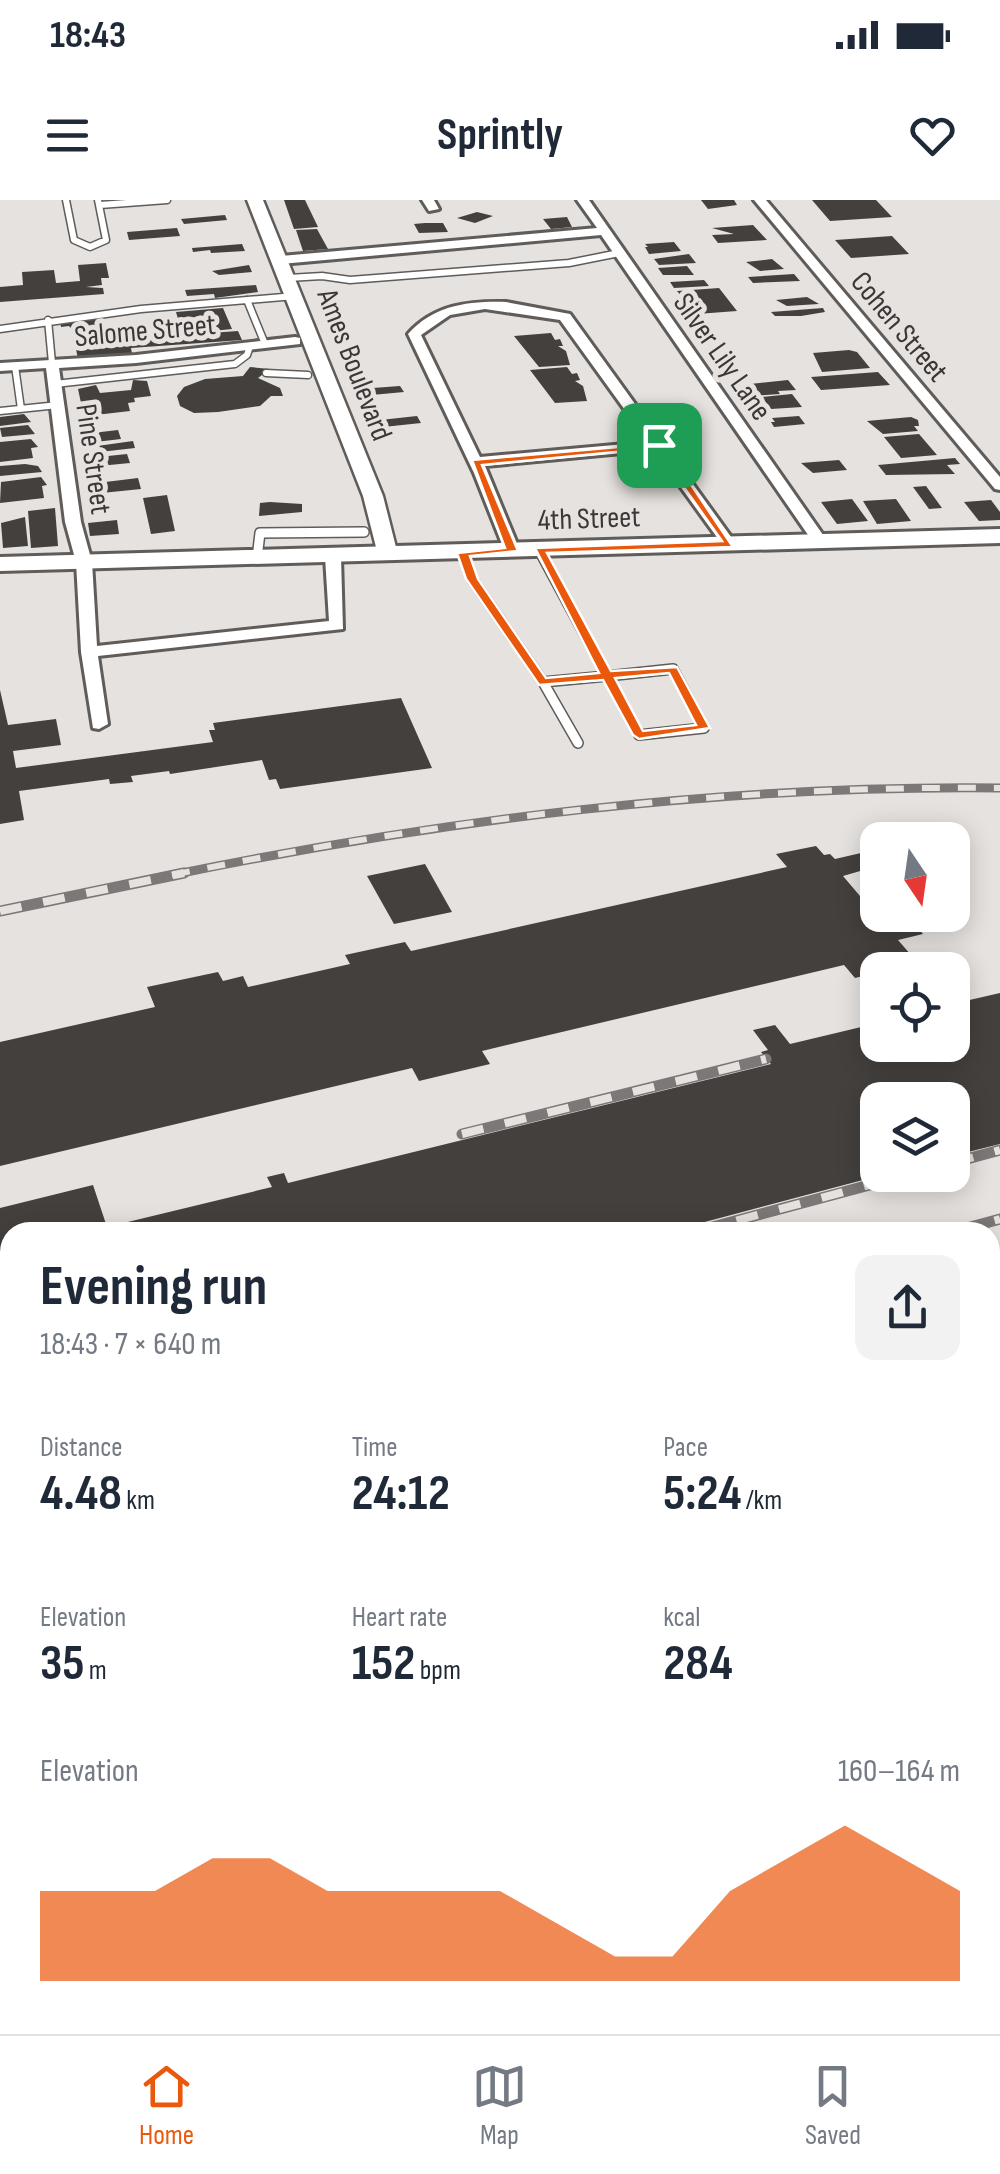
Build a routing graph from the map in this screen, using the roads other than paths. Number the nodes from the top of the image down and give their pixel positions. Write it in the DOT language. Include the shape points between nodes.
graph roads {
  1 [pos="66,200"];
  2 [pos="167,200"];
  3 [pos="241,200"];
  4 [pos="255,200"];
  5 [pos="583,200"];
  6 [pos="760,200"];
  7 [pos="99,203"];
  8 [pos="604,231"];
  9 [pos="620,253"];
  10 [pos="286,283"];
  11 [pos="248,300"];
  12 [pos="48,320"];
  13 [pos="0,328"];
  14 [pos="295,342"];
  15 [pos="257,345"];
  16 [pos="52,363"];
  17 [pos="234,364"];
  18 [pos="8,366"];
  19 [pos="246,371"];
  20 [pos="266,373"];
  21 [pos="308,375"];
  22 [pos="55,384"];
  23 [pos="58,405"];
  24 [pos="21,408"];
  25 [pos="0,410"];
  26 [pos="659,445"];
  27 [pos="476,462"];
  28 [pos="1000,486"];
  29 [pos="331,532"];
  30 [pos="364,532"];
  31 [pos="1000,536"];
  32 [pos="820,542"];
  33 [pos="730,544"];
  34 [pos="539,550"];
  35 [pos="512,551"];
  36 [pos="463,553"];
  37 [pos="378,555"];
  38 [pos="333,557"];
  39 [pos="257,558"];
  40 [pos="84,562"];
  41 [pos="0,564"];
  42 [pos="89,652"];
  43 [pos="607,676"];
  44 [pos="543,682"];
  45 [pos="99,724"];
  46 [pos="578,743"];
  1 -- 7 [label="lane" via="74,240 85,247 106,240"];
  2 -- 7 [label="lane"];
  3 -- 10 [label="street, Ames Boulevard"];
  4 -- 10 [label="street, Ames Boulevard"];
  5 -- 8 [label="street, Silver Lily Lane"];
  6 -- 28 [label="street, Cohen Street"];
  8 -- 9 [label="street, Silver Lily Lane"];
  8 -- 10 [label="street"];
  9 -- 10 [label="lane, Salome Street" via="569,263"];
  9 -- 32 [label="street, Silver Lily Lane"];
  10 -- 11 [label="lane, Salome Street"];
  10 -- 14 [label="street, Ames Boulevard"];
  10 -- 37 [label="street, Ames Boulevard" via="373,496"];
  11 -- 12 [label="lane, Salome Street"];
  11 -- 15 [label="lane"];
  12 -- 13 [label="lane, Salome Street"];
  12 -- 16 [label="lane"];
  14 -- 15 [label="street, Salome Street"];
  14 -- 21 [label="street, Ames Boulevard"];
  15 -- 16 [label="street, Salome Street"];
  15 -- 17 [label="lane"];
  16 -- 18 [label="street, Salome Street"];
  16 -- 22 [label="street, Pine Street"];
  17 -- 19 [label="lane"];
  17 -- 22 [label="lane"];
  18 -- 24 [label="lane"];
  20 -- 21 [label="lane"];
  21 -- 30 [label="street, Ames Boulevard" via="356,493"];
  22 -- 23 [label="street, Pine Street"];
  23 -- 24 [label="lane"];
  23 -- 40 [label="street, Pine Street"];
  24 -- 25 [label="lane"];
  26 -- 27 [label="street"];
  26 -- 27 [label="street" via="566,317 515,306 465,308 426,320 414,334"];
  26 -- 33 [label="street"];
  27 -- 35 [label="street"];
  29 -- 30 [label="lane"];
  29 -- 38 [label="lane"];
  29 -- 39 [label="lane" via="260,533"];
  30 -- 37 [label="street, Ames Boulevard"];
  31 -- 32 [label="main road, 4th Street"];
  32 -- 33 [label="main road, 4th Street"];
  33 -- 34 [label="main road, 4th Street"];
  34 -- 35 [label="main road, 4th Street"];
  34 -- 43 [label="lane"];
  35 -- 36 [label="main road, 4th Street"];
  36 -- 37 [label="main road, 4th Street"];
  36 -- 44 [label="lane" via="472,579"];
  37 -- 38 [label="main road, 4th Street"];
  38 -- 39 [label="main road, 4th Street"];
  38 -- 42 [label="street" via="336,625"];
  39 -- 40 [label="main road, 4th Street"];
  40 -- 41 [label="main road, 4th Street"];
  40 -- 42 [label="street, Pine Street"];
  42 -- 45 [label="street, Pine Street"];
  43 -- 43 [label="lane" via="639,735 704,728 673,669"];
  43 -- 44 [label="lane"];
  44 -- 46 [label="lane"];
}
